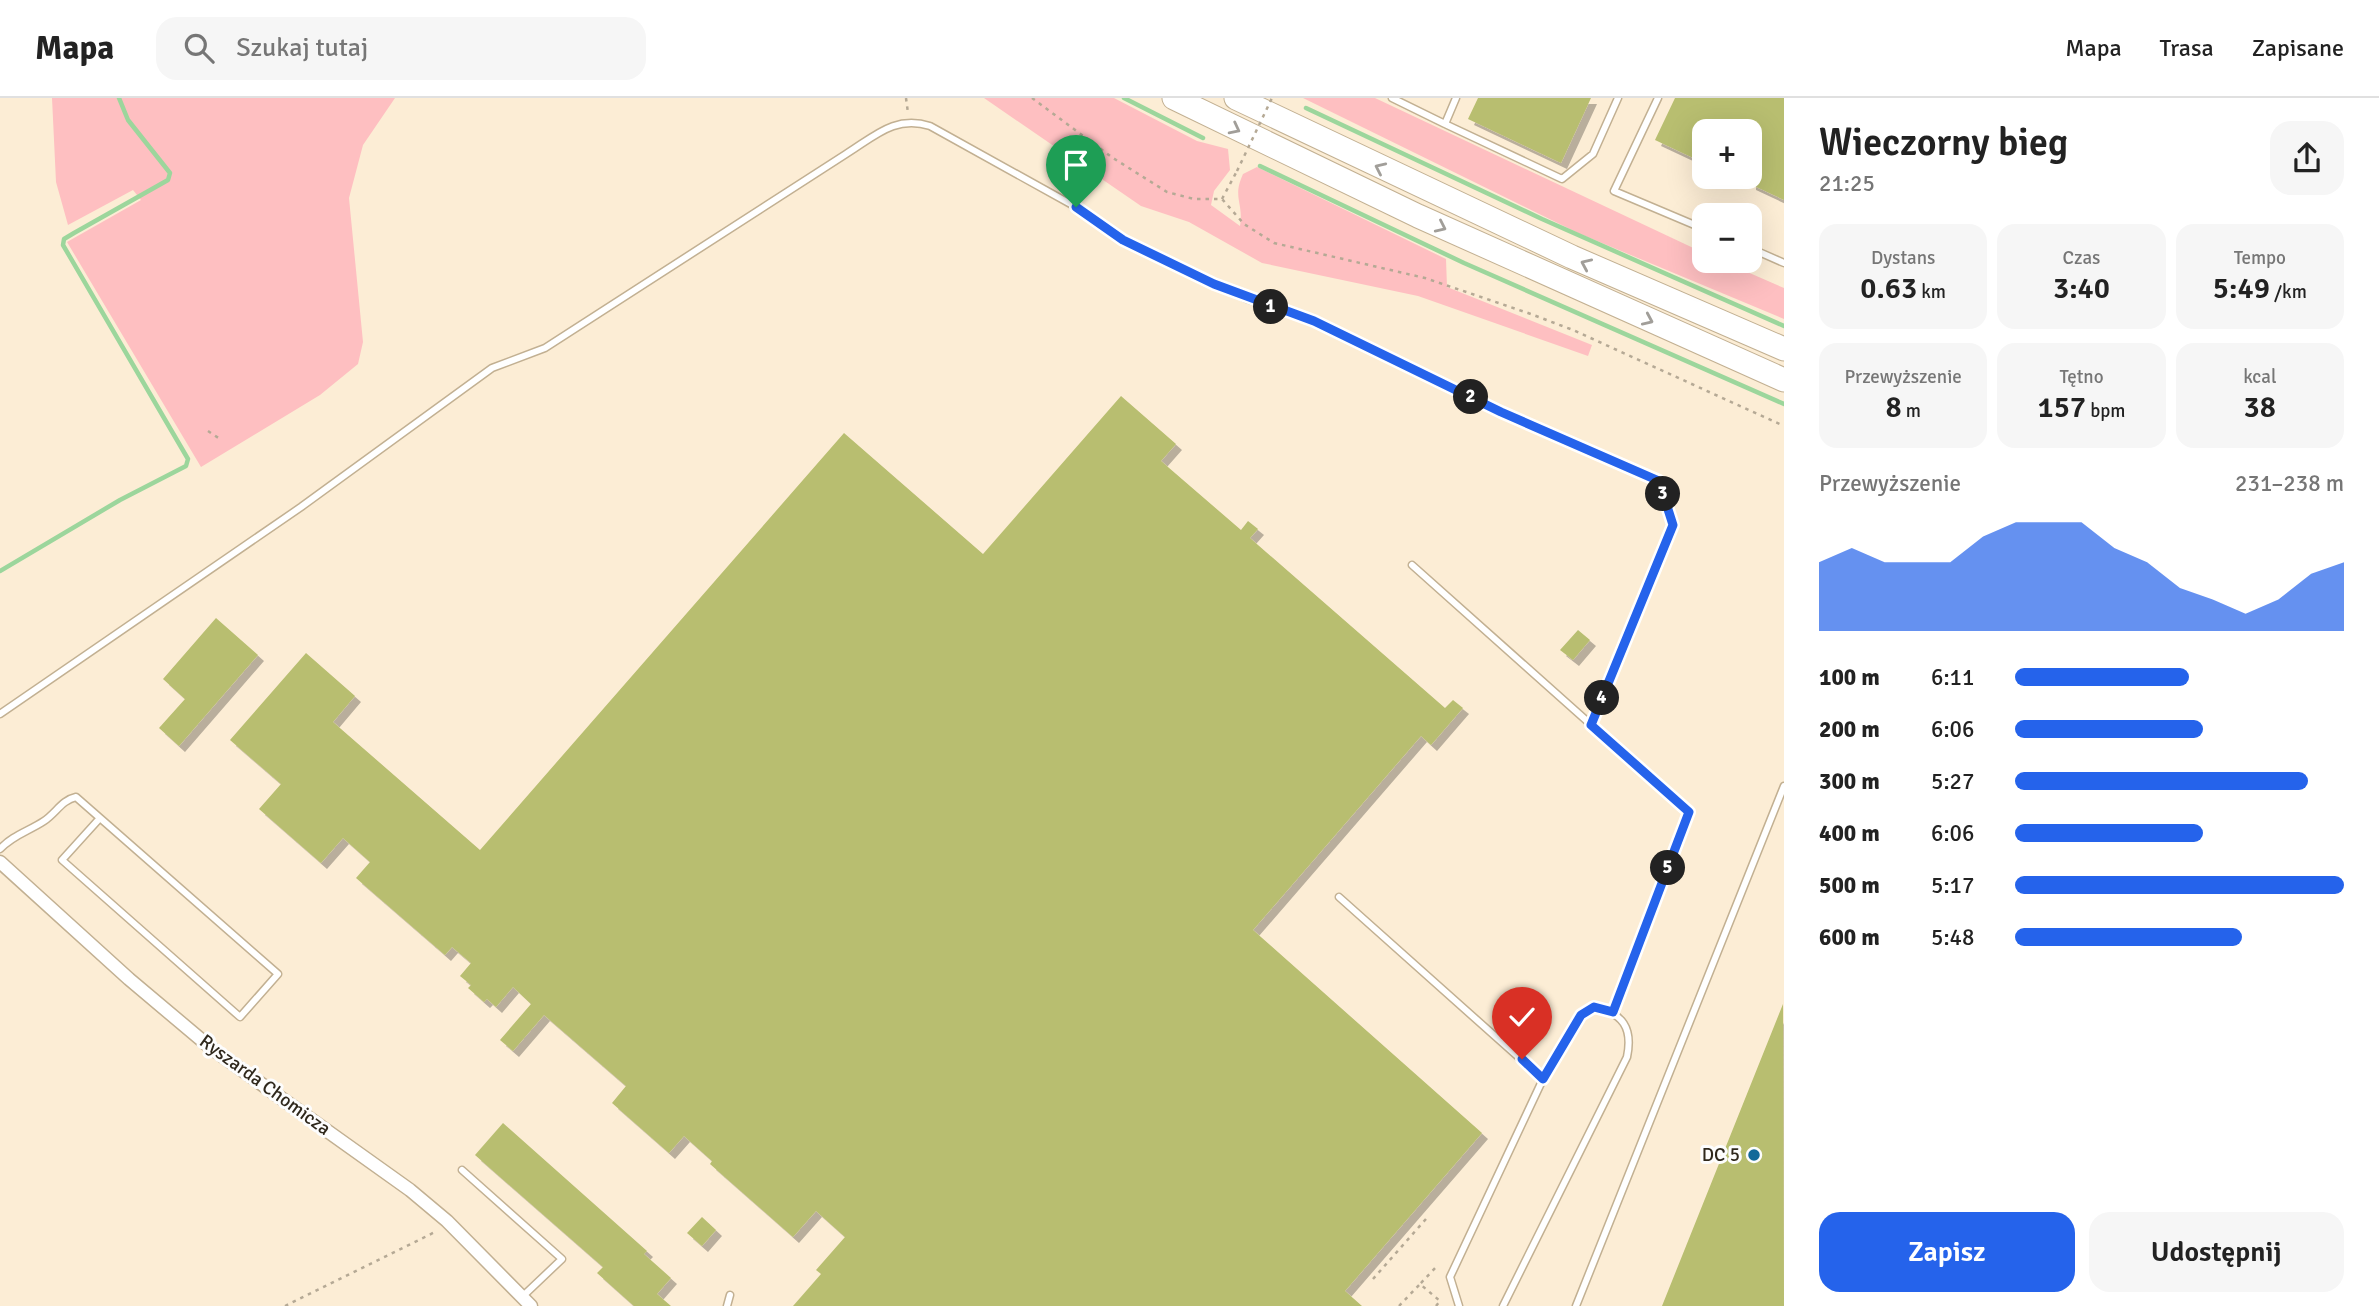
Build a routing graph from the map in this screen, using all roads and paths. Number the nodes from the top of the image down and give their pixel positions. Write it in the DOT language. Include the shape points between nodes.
graph roads {
  1 [pos="906,98"];
  2 [pos="1032,98"];
  3 [pos="1174,98"];
  4 [pos="1236,98"];
  5 [pos="1272,98"];
  6 [pos="1392,98"];
  7 [pos="1457,98"];
  8 [pos="1618,98"];
  9 [pos="1658,98"];
  10 [pos="911,120"];
  11 [pos="1445,124"];
  12 [pos="1222,199"];
  13 [pos="1692,224"];
  14 [pos="1762,253"];
  15 [pos="1784,263"];
  16 [pos="1784,349"];
  17 [pos="1784,380"];
  18 [pos="1784,426"];
  19 [pos="208,431"];
  20 [pos="220,439"];
  21 [pos="1412,565"];
  22 [pos="0,714"];
  23 [pos="1591,725"];
  24 [pos="1784,786"];
  25 [pos="100,818"];
  26 [pos="0,849"];
  27 [pos="0,862"];
  28 [pos="1339,897"];
  29 [pos="1613,1012"];
  30 [pos="1543,1079"];
  31 [pos="462,1170"];
  32 [pos="1426,1219"];
  33 [pos="447,1221"];
  34 [pos="1437,1265"];
  35 [pos="1373,1279"];
  36 [pos="1420,1284"];
  37 [pos="730,1295"];
  38 [pos="527,1301"];
  39 [pos="285,1306"];
  40 [pos="727,1306"];
  41 [pos="1399,1306"];
  42 [pos="1436,1306"];
  43 [pos="1459,1306"];
  44 [pos="1503,1306"];
  45 [pos="1576,1306"];
  1 -- 10 [label="path"];
  2 -- 12 [label="path" via="1167,192 1194,199"];
  3 -- 17 [label="highway, one-way" via="1418,216"];
  16 -- 4 [label="highway, one-way" via="1535,240"];
  5 -- 12 [label="path, bridge"];
  6 -- 11 [label="lane"];
  7 -- 11 [label="lane"];
  8 -- 11 [label="lane" via="1593,154 1562,179"];
  9 -- 13 [label="lane" via="1614,191"];
  10 -- 22 [label="lane" via="880,132 545,348 492,368"];
  10 -- 23 [label="lane" via="930,126 1076,207 1134,246 1247,299 1314,321 1501,412 1659,481 1673,525"];
  12 -- 18 [label="path" via="1244,224 1274,243 1425,278 1528,313"];
  14 -- 15 [label="lane"];
  19 -- 20 [label="path"];
  21 -- 23 [label="lane"];
  23 -- 29 [label="lane" via="1689,812"];
  24 -- 45 [label="lane"];
  25 -- 25 [label="lane" via="278,974 240,1017 62,860"];
  25 -- 26 [label="lane" via="76,797 68,799"];
  27 -- 33 [label="street, Ryszarda Chomicza" via="211,1048"];
  28 -- 30 [label="lane"];
  29 -- 30 [label="lane" via="1594,1007 1581,1015"];
  29 -- 44 [label="lane" via="1629,1030 1627,1057"];
  30 -- 43 [label="lane" via="1450,1277"];
  31 -- 38 [label="lane" via="562,1259"];
  32 -- 35 [label="path"];
  33 -- 38 [label="street, Ryszarda Chomicza"];
  33 -- 39 [label="path" via="433,1235"];
  34 -- 36 [label="path"];
  36 -- 41 [label="path"];
  36 -- 42 [label="path" via="1440,1301"];
  37 -- 40 [label="lane"];
}
